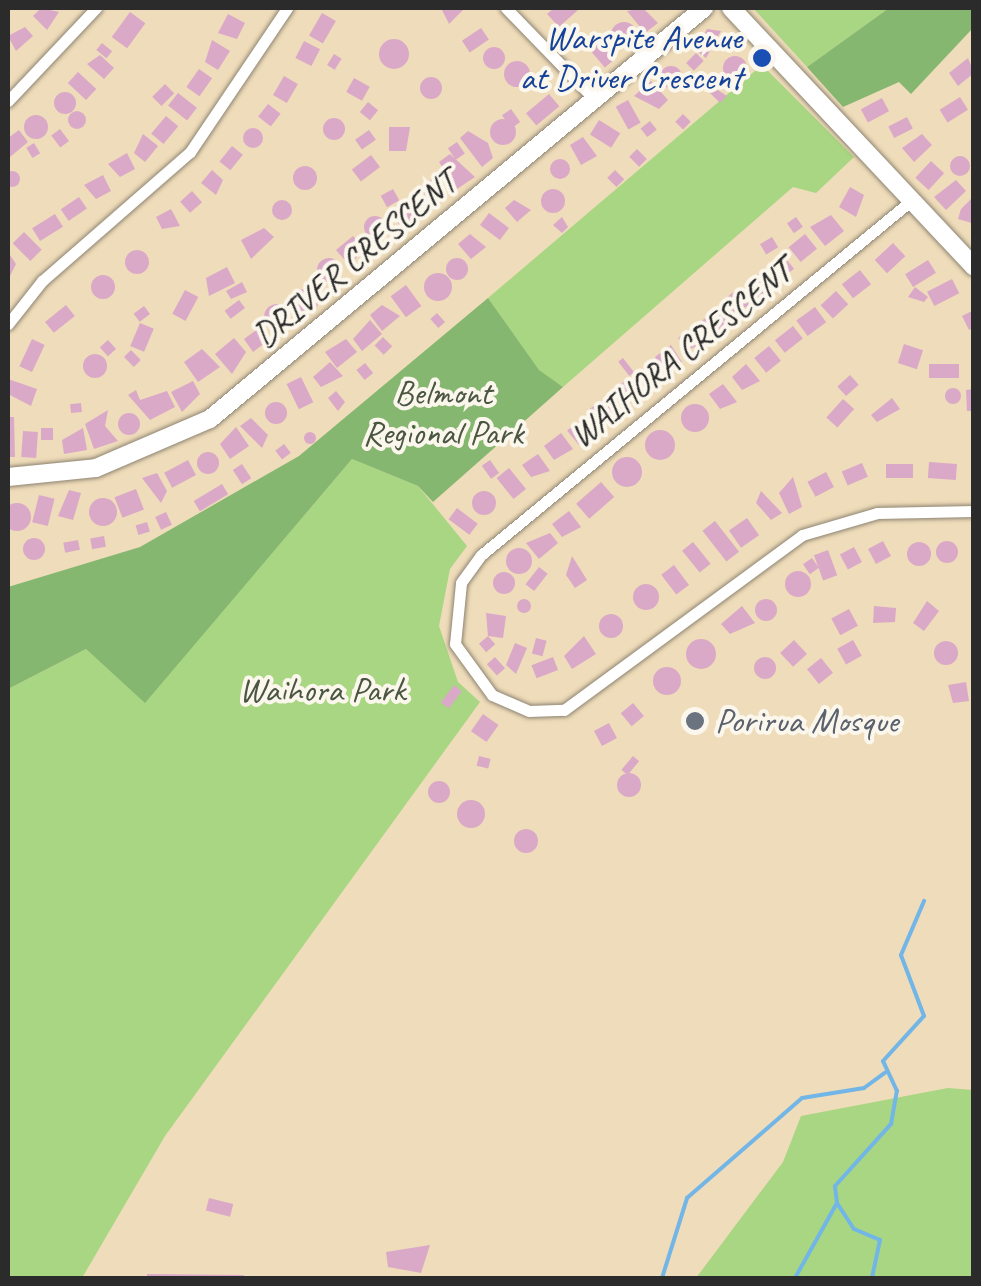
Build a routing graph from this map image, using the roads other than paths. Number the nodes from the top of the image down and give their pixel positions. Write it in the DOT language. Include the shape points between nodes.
graph roads {
  1 [pos="96,8"];
  2 [pos="287,8"];
  3 [pos="506,8"];
  4 [pos="704,8"];
  5 [pos="731,8"];
  6 [pos="595,100"];
  7 [pos="8,101"];
  8 [pos="908,204"];
  9 [pos="974,267"];
  10 [pos="8,324"];
  11 [pos="8,477"];
  12 [pos="974,511"];
  1 -- 7 [label="street"];
  2 -- 10 [label="street" via="190,152 42,281"];
  3 -- 6 [label="street"];
  4 -- 6 [label="street, DRIVER CRESCENT"];
  5 -- 8 [label="street"];
  6 -- 11 [label="street, DRIVER CRESCENT" via="210,420 96,468"];
  8 -- 9 [label="street"];
  8 -- 12 [label="street, WAIHORA CRESCENT" via="481,555 460,583 456,644 473,679 510,706 564,710 802,535 877,513"];
}
